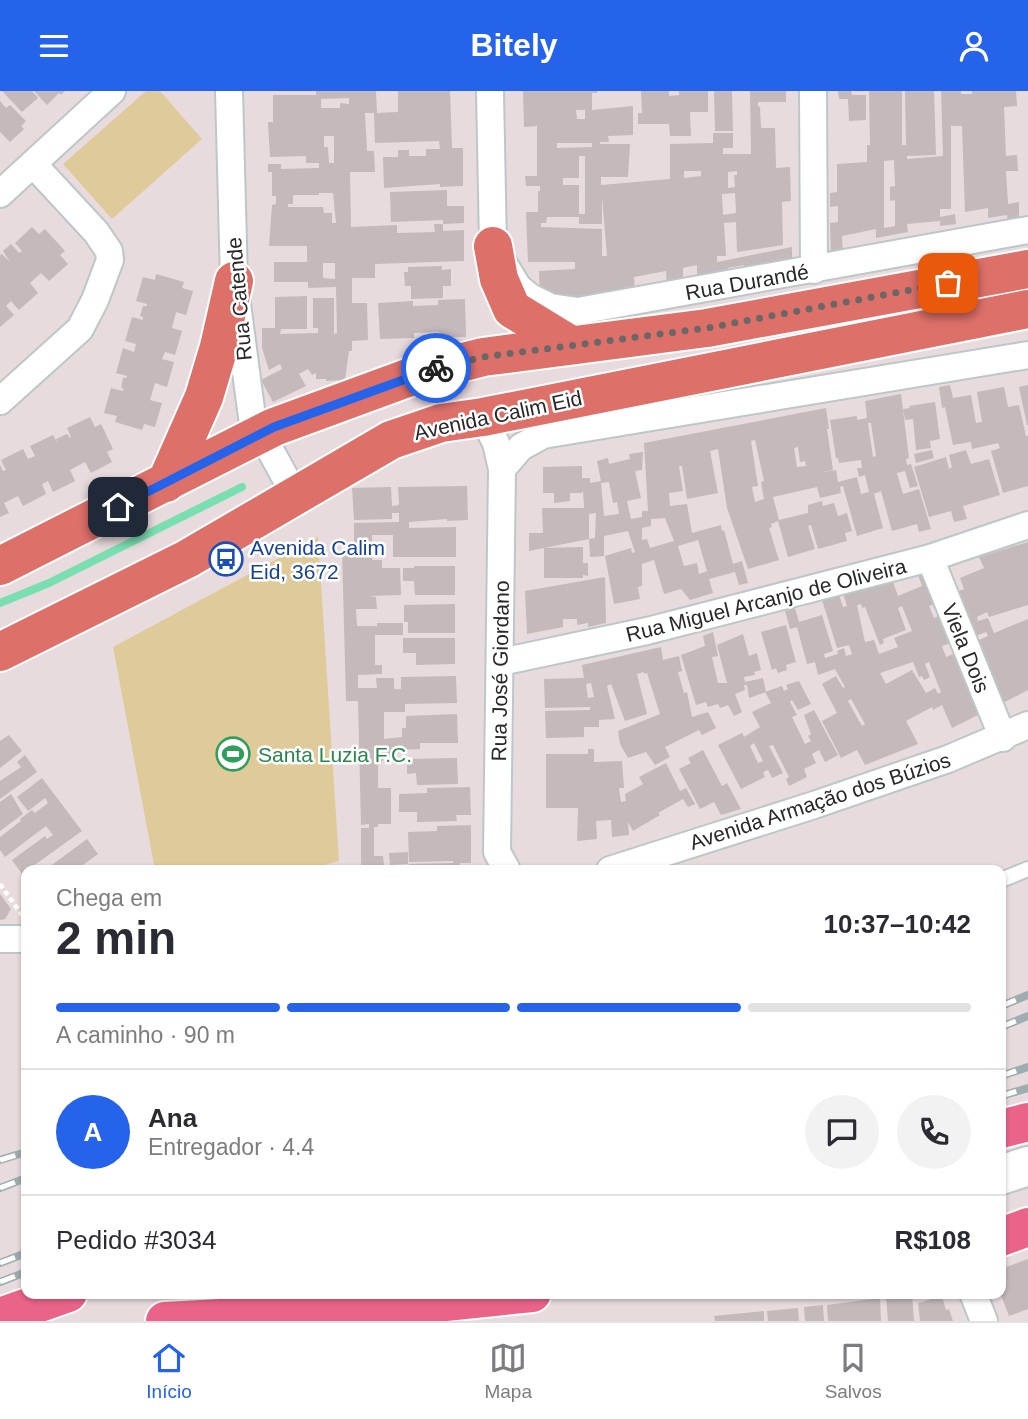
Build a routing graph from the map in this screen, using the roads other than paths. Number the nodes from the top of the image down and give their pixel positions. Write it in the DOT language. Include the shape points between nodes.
graph roads {
  1 [pos="112,91"];
  2 [pos="229,91"];
  3 [pos="490,91"];
  4 [pos="813,91"];
  5 [pos="33,164"];
  6 [pos="0,194"];
  7 [pos="1028,230"];
  8 [pos="493,246"];
  9 [pos="1028,268"];
  10 [pos="814,270"];
  11 [pos="233,281"];
  12 [pos="1028,309"];
  13 [pos="571,345"];
  14 [pos="1028,355"];
  15 [pos="0,401"];
  16 [pos="483,417"];
  17 [pos="543,435"];
  18 [pos="265,443"];
  19 [pos="502,469"];
  20 [pos="166,483"];
  21 [pos="292,489"];
  22 [pos="1028,525"];
  23 [pos="930,558"];
  24 [pos="0,566"];
  25 [pos="0,652"];
  26 [pos="501,662"];
  27 [pos="1028,726"];
  28 [pos="1003,738"];
  29 [pos="504,865"];
  30 [pos="626,865"];
  31 [pos="1028,869"];
  32 [pos="1006,878"];
  33 [pos="21,931"];
  34 [pos="0,939"];
  35 [pos="1028,1122"];
  36 [pos="1006,1128"];
  37 [pos="1028,1166"];
  38 [pos="1006,1173"];
  39 [pos="1028,1189"];
  40 [pos="1006,1196"];
  41 [pos="1028,1227"];
  42 [pos="1006,1235"];
  43 [pos="51,1299"];
  44 [pos="423,1299"];
  45 [pos="484,1299"];
  46 [pos="975,1299"];
  47 [pos="381,1312"];
  48 [pos="0,1317"];
  49 [pos="165,1321"];
  50 [pos="984,1321"];
  1 -- 5 [label="street"];
  2 -- 11 [label="street, Rua Catende"];
  3 -- 8 [label="street"];
  4 -- 10 [label="street"];
  5 -- 6 [label="street"];
  5 -- 15 [label="street" via="96,232 110,260 80,329"];
  7 -- 10 [label="street, Rua Durandé"];
  8 -- 10 [label="street, Rua Durandé" via="518,287 530,297 550,307 578,311"];
  8 -- 13 [label="main road" via="499,279 512,309"];
  9 -- 13 [label="main road" via="707,328"];
  11 -- 18 [label="street, Rua Catende" via="252,417"];
  11 -- 20 [label="main road" via="204,397"];
  12 -- 16 [label="main road, Avenida Calim Eid"];
  13 -- 18 [label="main road" via="449,364"];
  14 -- 17 [label="street"];
  16 -- 17 [label="main road"];
  16 -- 19 [label="street, Rua José Giordano"];
  16 -- 21 [label="main road, Avenida Calim Eid" via="441,423 391,439"];
  17 -- 19 [label="street" via="521,447"];
  18 -- 20 [label="main road"];
  18 -- 21 [label="street, Rua Catende"];
  19 -- 26 [label="street, Rua José Giordano"];
  20 -- 24 [label="main road"];
  21 -- 25 [label="main road, Avenida Calim Eid" via="187,559"];
  22 -- 23 [label="street, Rua Miguel Arcanjo de Oliveira"];
  23 -- 26 [label="street, Rua Miguel Arcanjo de Oliveira" via="647,631"];
  23 -- 28 [label="street, Viela Dois"];
  26 -- 29 [label="street, Rua José Giordano" via="497,852"];
  27 -- 28 [label="street, Avenida Armação dos Búzios"];
  28 -- 30 [label="street, Avenida Armação dos Búzios"];
  31 -- 32 [label="lane"];
  33 -- 34 [label="street"];
  35 -- 36 [label="highway"];
  37 -- 38 [label="main road"];
  39 -- 40 [label="main road"];
  41 -- 42 [label="highway"];
  43 -- 48 [label="highway"];
  44 -- 47 [label="main road"];
  45 -- 47 [label="highway"];
  46 -- 50 [label="street"];
  47 -- 49 [label="highway"];
}
